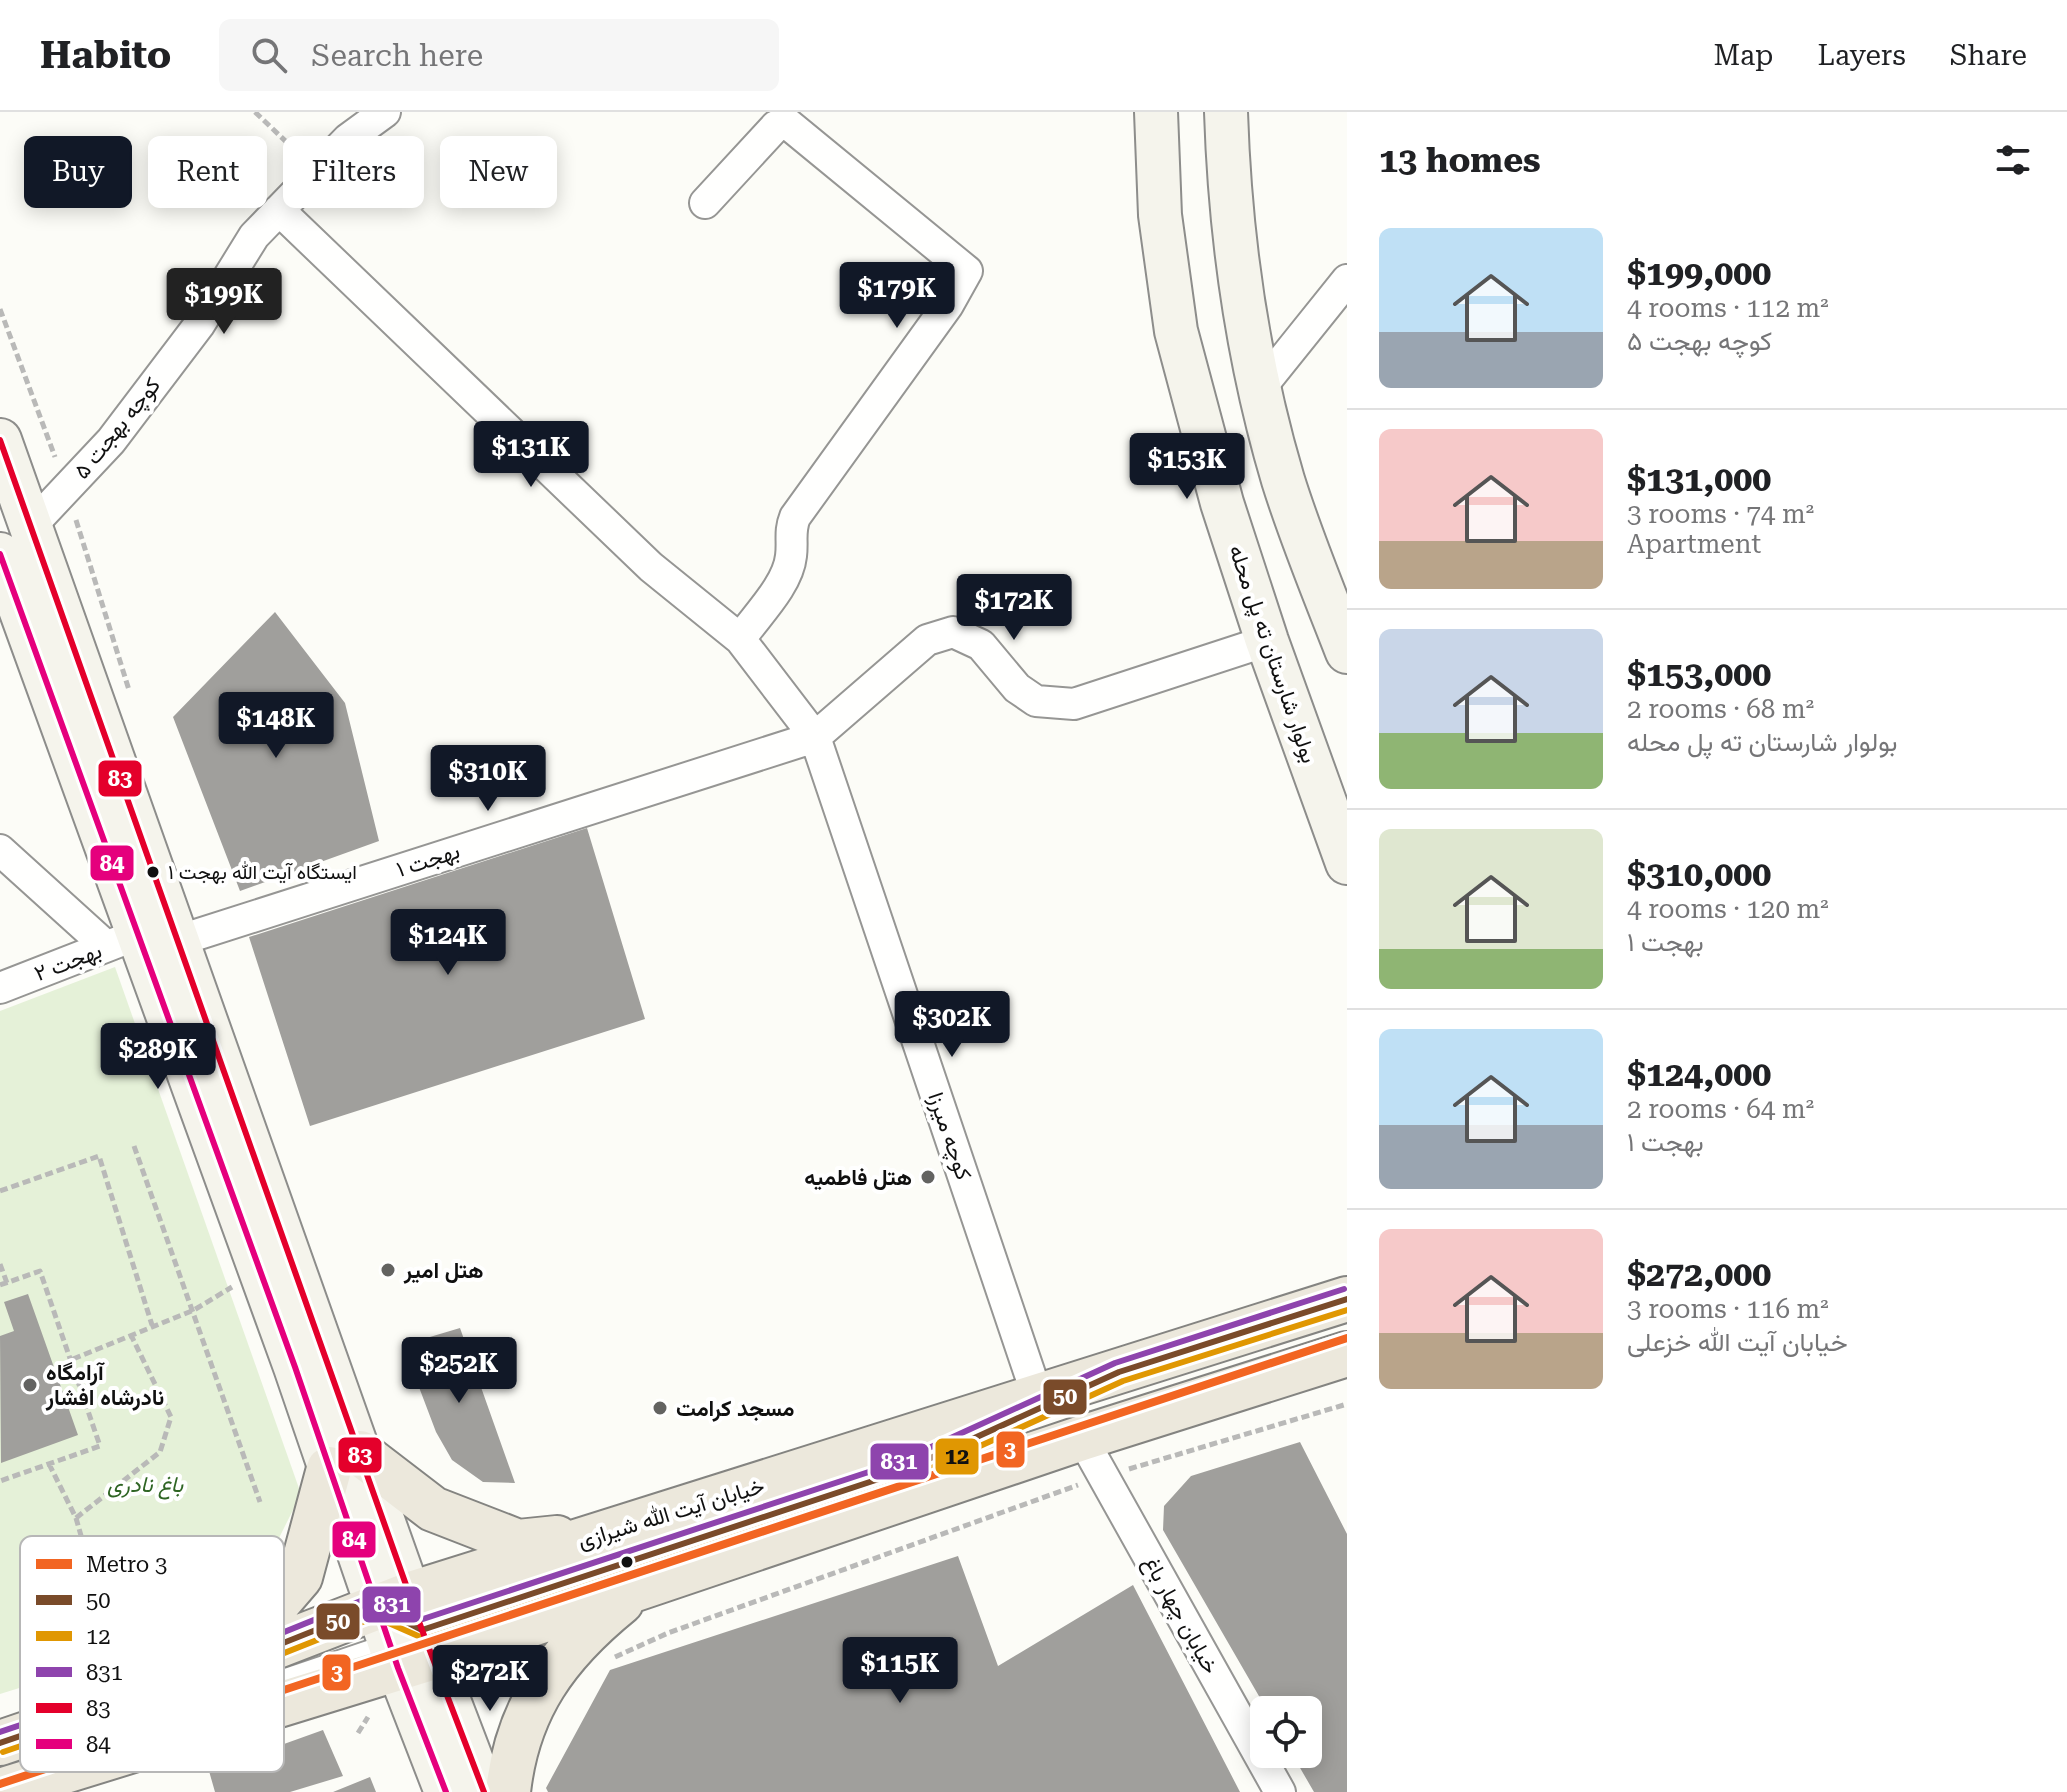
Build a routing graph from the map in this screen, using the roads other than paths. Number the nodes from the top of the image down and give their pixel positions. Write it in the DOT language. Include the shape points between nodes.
graph roads {
  1 [pos="385,112"];
  2 [pos="1156,112"];
  3 [pos="1226,112"];
  4 [pos="705,203"];
  5 [pos="279,210"];
  6 [pos="1347,280"];
  7 [pos="1261,387"];
  8 [pos="0,440"];
  9 [pos="32,525"];
  10 [pos="2,566"];
  11 [pos="740,639"];
  12 [pos="1267,641"];
  13 [pos="1347,652"];
  14 [pos="815,737"];
  15 [pos="0,850"];
  16 [pos="1347,863"];
  17 [pos="121,941"];
  18 [pos="177,941"];
  19 [pos="0,988"];
  20 [pos="1347,1299"];
  21 [pos="1347,1354"];
  22 [pos="1119,1372"];
  23 [pos="1038,1398"];
  24 [pos="1082,1438"];
  25 [pos="345,1461"];
  26 [pos="607,1533"];
  27 [pos="642,1585"];
  28 [pos="284,1596"];
  29 [pos="405,1633"];
  30 [pos="284,1656"];
  31 [pos="284,1675"];
  32 [pos="284,1680"];
  33 [pos="20,1736"];
  34 [pos="0,1743"];
  35 [pos="20,1766"];
  36 [pos="49,1772"];
  37 [pos="0,1773"];
  38 [pos="0,1791"];
  39 [pos="446,1792"];
  40 [pos="484,1792"];
  41 [pos="508,1792"];
  42 [pos="1280,1792"];
  1 -- 5 [label="street, کوچه بهجت ۵" via="348,139"];
  2 -- 12 [label="main road, بولوار شارستان ته پل محله" via="1160,215 1176,331 1222,503"];
  3 -- 7 [label="main road" via="1229,206 1246,328"];
  4 -- 11 [label="street" via="776,126 788,124 967,271 795,517 783,579"];
  5 -- 9 [label="street, کوچه بهجت ۵" via="254,236 199,325 111,441"];
  5 -- 11 [label="street, کوچه میرزا" via="651,567"];
  6 -- 7 [label="street"];
  7 -- 13 [label="main road" via="1284,480"];
  8 -- 9 [label="main road"];
  9 -- 18 [label="main road"];
  10 -- 17 [label="main road"];
  11 -- 14 [label="street, کوچه میرزا"];
  12 -- 14 [label="street" via="1074,704 1036,701 1017,688 981,645 953,632 927,640"];
  12 -- 16 [label="main road, بولوار شارستان ته پل محله"];
  14 -- 18 [label="street, بهجت ۱"];
  14 -- 23 [label="street, کوچه میرزا"];
  15 -- 17 [label="street"];
  17 -- 19 [label="street, بهجت ۲"];
  17 -- 25 [label="main road"];
  18 -- 25 [label="main road"];
  20 -- 22 [label="main road, خیابان آیت الله شیرازی"];
  21 -- 24 [label="main road, خیابان آیت الله شیرازی"];
  22 -- 23 [label="main road, خیابان آیت الله شیرازی"];
  22 -- 29 [label="lane" via="900,1472"];
  23 -- 26 [label="main road, خیابان آیت الله شیرازی"];
  24 -- 27 [label="main road, خیابان آیت الله شیرازی"];
  24 -- 42 [label="street, خیابان چهار باغ"];
  25 -- 26 [label="main road" via="433,1509 518,1542"];
  25 -- 28 [label="main road" via="300,1577"];
  25 -- 29 [label="main road"];
  26 -- 29 [label="main road, خیابان آیت الله شیرازی"];
  27 -- 29 [label="main road, خیابان آیت الله شیرازی"];
  27 -- 41 [label="main road" via="581,1634 537,1690 511,1761"];
  29 -- 30 [label="main road, خیابان آیت الله شیرازی"];
  29 -- 31 [label="lane"];
  29 -- 32 [label="main road, خیابان آیت الله شیرازی"];
  29 -- 39 [label="main road"];
  29 -- 40 [label="main road"];
  33 -- 34 [label="main road, خیابان آیت الله شیرازی"];
  35 -- 37 [label="lane"];
  36 -- 38 [label="main road, خیابان آیت الله شیرازی"];
}
